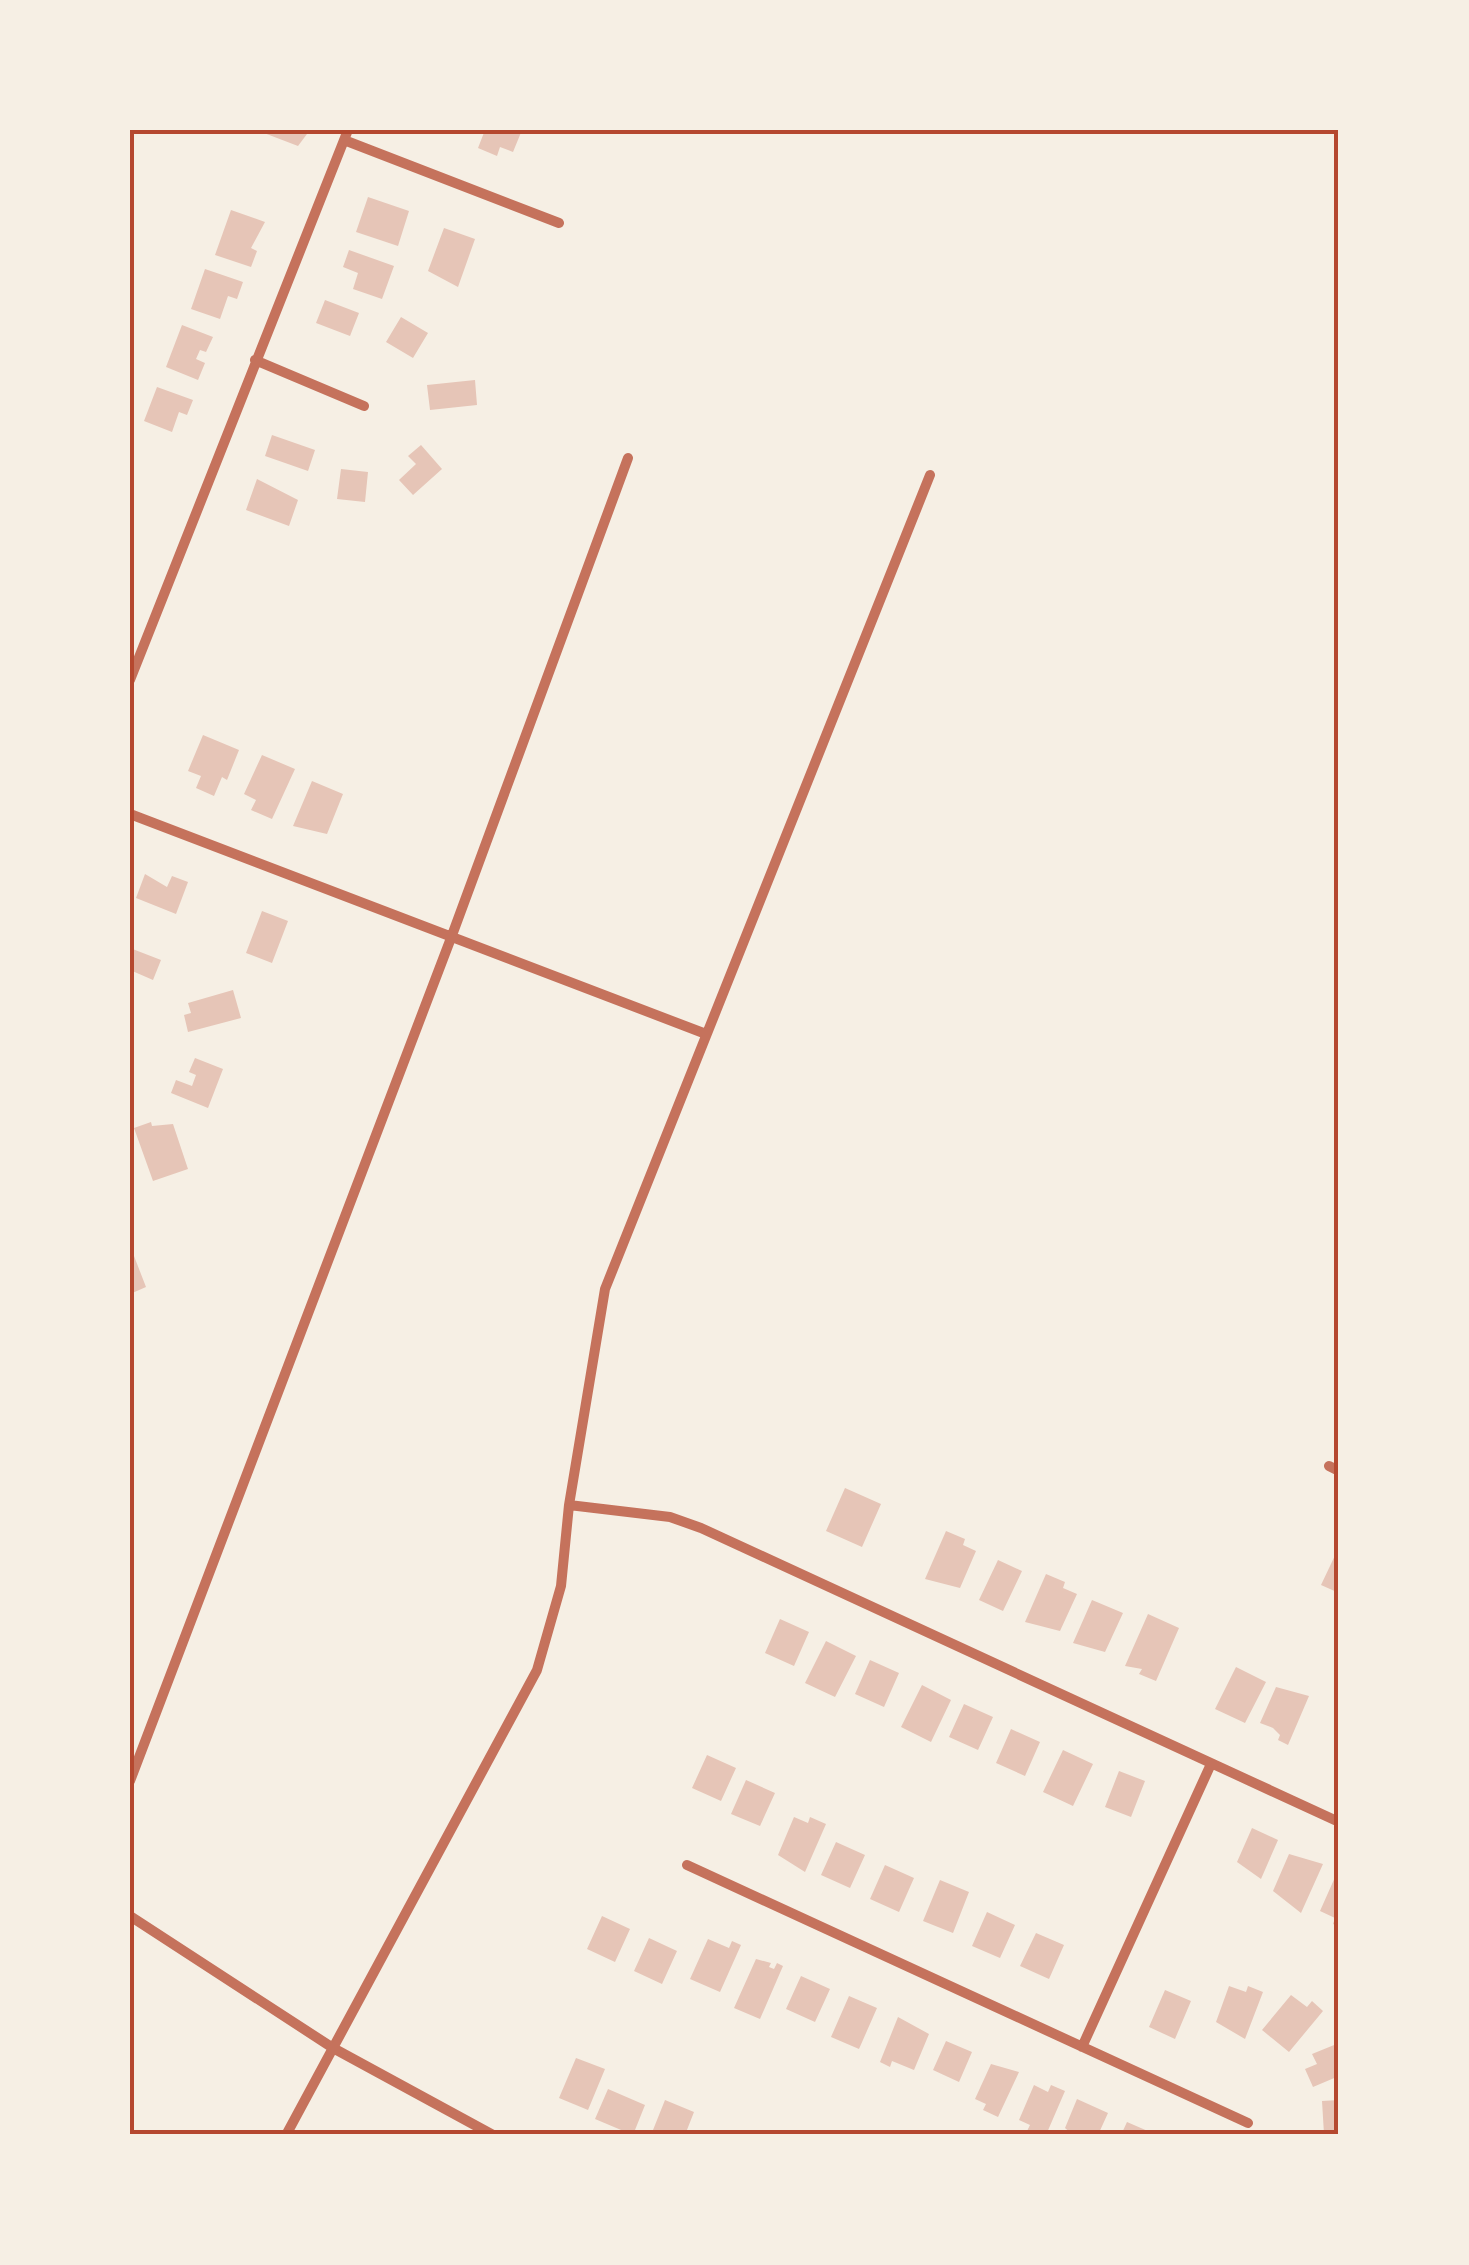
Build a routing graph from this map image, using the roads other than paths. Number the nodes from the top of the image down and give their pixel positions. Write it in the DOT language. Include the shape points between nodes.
graph roads {
  1 [pos="346,135"];
  2 [pos="559,223"];
  3 [pos="256,360"];
  4 [pos="364,406"];
  5 [pos="628,458"];
  6 [pos="930,475"];
  7 [pos="130,680"];
  8 [pos="130,814"];
  9 [pos="451,938"];
  10 [pos="706,1034"];
  11 [pos="569,1505"];
  12 [pos="1211,1764"];
  13 [pos="130,1781"];
  14 [pos="1339,1822"];
  15 [pos="687,1865"];
  16 [pos="130,1916"];
  17 [pos="1082,2047"];
  18 [pos="334,2048"];
  19 [pos="1248,2123"];
  20 [pos="286,2135"];
  21 [pos="493,2135"];
  1 -- 2 [label="street"];
  1 -- 3 [label="street"];
  3 -- 4 [label="street"];
  3 -- 7 [label="street"];
  5 -- 9 [label="street"];
  6 -- 10 [label="street"];
  8 -- 9 [label="street"];
  9 -- 10 [label="street"];
  9 -- 13 [label="street"];
  10 -- 11 [label="street" via="605,1289"];
  11 -- 12 [label="street" via="702,1528"];
  11 -- 18 [label="street" via="562,1586 536,1670"];
  12 -- 14 [label="street"];
  12 -- 17 [label="street"];
  15 -- 17 [label="street"];
  16 -- 18 [label="street"];
  17 -- 19 [label="street"];
  18 -- 20 [label="street"];
  18 -- 21 [label="street"];
}
